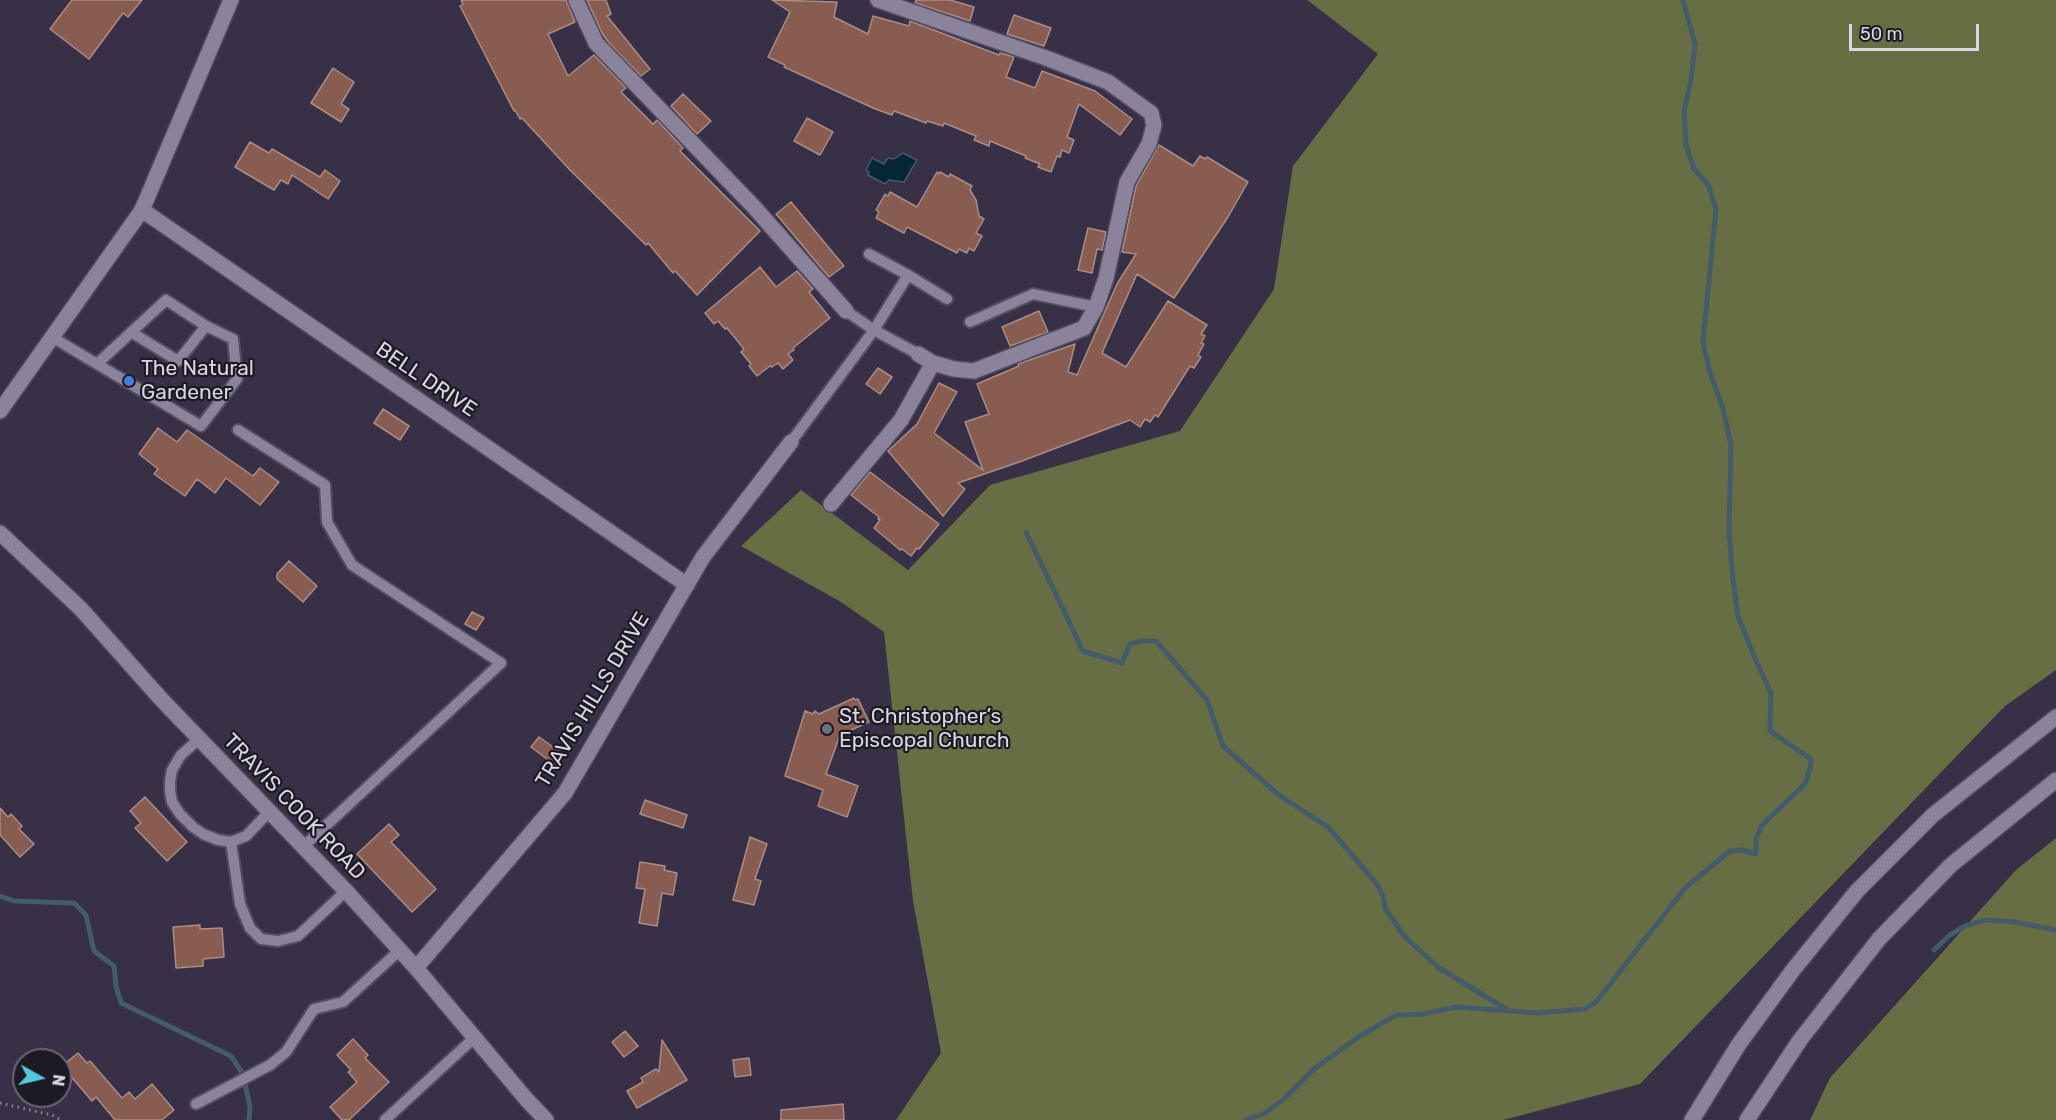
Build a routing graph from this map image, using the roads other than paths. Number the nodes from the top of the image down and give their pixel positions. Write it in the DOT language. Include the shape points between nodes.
graph roads {
  1 [pos="231,0"];
  2 [pos="576,0"];
  3 [pos="878,0"];
  4 [pos="142,210"];
  5 [pos="869,254"];
  6 [pos="908,275"];
  7 [pos="947,299"];
  8 [pos="1096,307"];
  9 [pos="846,311"];
  10 [pos="970,322"];
  11 [pos="206,326"];
  12 [pos="874,330"];
  13 [pos="131,332"];
  14 [pos="52,337"];
  15 [pos="918,354"];
  16 [pos="933,363"];
  17 [pos="97,364"];
  18 [pos="0,411"];
  19 [pos="238,430"];
  20 [pos="791,442"];
  21 [pos="831,504"];
  22 [pos="0,533"];
  23 [pos="687,585"];
  24 [pos="2056,717"];
  25 [pos="199,739"];
  26 [pos="2056,780"];
  27 [pos="270,811"];
  28 [pos="231,842"];
  29 [pos="304,846"];
  30 [pos="346,891"];
  31 [pos="400,950"];
  32 [pos="416,968"];
  33 [pos="474,1038"];
  34 [pos="196,1104"];
  35 [pos="385,1120"];
  36 [pos="546,1120"];
  37 [pos="1692,1120"];
  38 [pos="1747,1120"];
  1 -- 4 [label="street"];
  2 -- 9 [label="street" via="596,43 754,207"];
  3 -- 8 [label="street" via="1108,81 1151,113 1155,125 1127,182"];
  4 -- 14 [label="street"];
  4 -- 23 [label="street, BELL DRIVE"];
  5 -- 6 [label="lane"];
  6 -- 7 [label="lane"];
  6 -- 12 [label="lane"];
  8 -- 10 [label="lane" via="1033,294"];
  8 -- 16 [label="street" via="1084,328 974,371"];
  9 -- 12 [label="lane"];
  11 -- 13 [label="lane" via="166,300"];
  11 -- 13 [label="lane" via="178,361"];
  11 -- 17 [label="lane" via="233,339 237,379 201,426"];
  12 -- 15 [label="lane"];
  12 -- 20 [label="lane"];
  13 -- 17 [label="lane"];
  14 -- 17 [label="lane"];
  14 -- 18 [label="street"];
  15 -- 16 [label="street"];
  16 -- 21 [label="street" via="901,420"];
  19 -- 29 [label="lane" via="325,485 327,522 352,565 501,663"];
  20 -- 23 [label="street, TRAVIS HILLS DRIVE" via="703,557"];
  22 -- 25 [label="street, TRAVIS COOK ROAD" via="81,609"];
  23 -- 32 [label="street, TRAVIS HILLS DRIVE" via="565,794"];
  24 -- 37 [label="street" via="1933,815 1857,891 1739,1044"];
  25 -- 27 [label="street, TRAVIS COOK ROAD"];
  25 -- 28 [label="lane" via="181,755 172,770 172,802 193,827"];
  26 -- 38 [label="street" via="1951,865 1879,939 1800,1040"];
  27 -- 28 [label="lane" via="246,836"];
  27 -- 29 [label="street, TRAVIS COOK ROAD"];
  28 -- 30 [label="lane" via="240,904 250,928 261,939 284,941 298,936"];
  29 -- 30 [label="street, TRAVIS COOK ROAD"];
  30 -- 31 [label="street, TRAVIS COOK ROAD"];
  31 -- 32 [label="street, TRAVIS COOK ROAD"];
  31 -- 34 [label="lane" via="344,1002 314,1009 286,1052 270,1065"];
  32 -- 33 [label="street, TRAVIS COOK ROAD"];
  33 -- 35 [label="lane"];
  33 -- 36 [label="street, TRAVIS COOK ROAD"];
}
